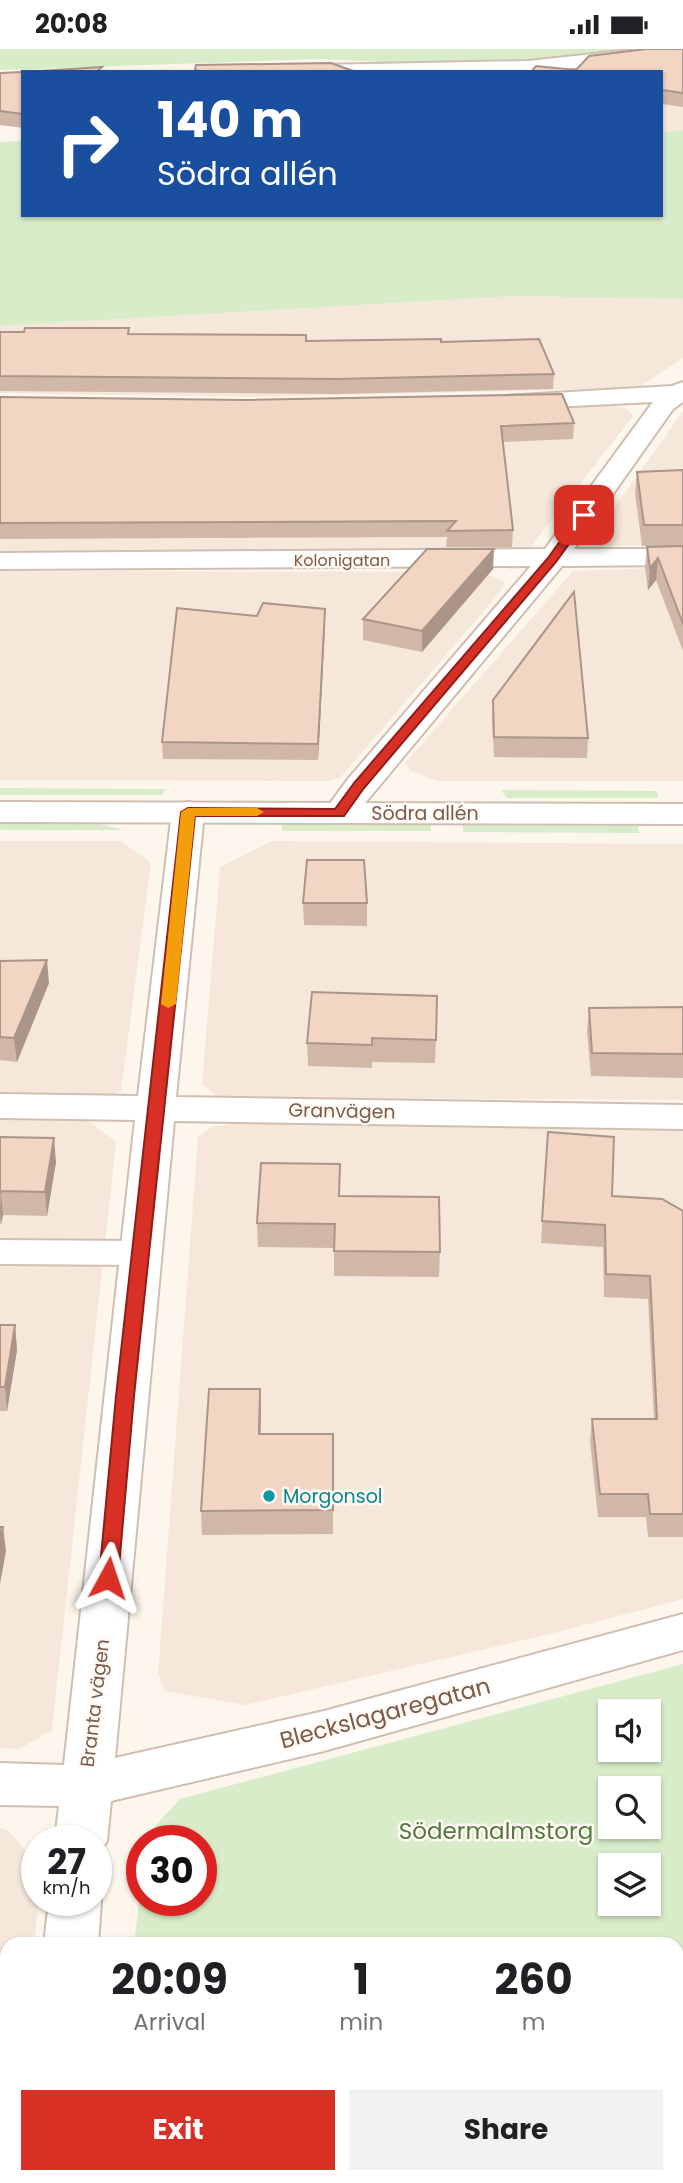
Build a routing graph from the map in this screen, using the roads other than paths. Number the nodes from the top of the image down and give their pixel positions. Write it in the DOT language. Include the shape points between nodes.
graph roads {
  1 [pos="683,50"];
  2 [pos="463,70"];
  3 [pos="682,392"];
  4 [pos="489,401"];
  5 [pos="683,557"];
  6 [pos="552,560"];
  7 [pos="0,561"];
  8 [pos="0,812"];
  9 [pos="188,812"];
  10 [pos="339,813"];
  11 [pos="683,814"];
  12 [pos="0,1106"];
  13 [pos="156,1108"];
  14 [pos="683,1117"];
  15 [pos="0,1252"];
  16 [pos="140,1253"];
  17 [pos="683,1632"];
  18 [pos="0,1784"];
  19 [pos="85,1786"];
  20 [pos="82,1825"];
  21 [pos="74,1916"];
  22 [pos="72,1937"];
  1 -- 2 [label="street"];
  3 -- 4 [label="street"];
  3 -- 6 [label="street" via="664,404"];
  5 -- 6 [label="street, Kolonigatan"];
  6 -- 7 [label="street, Kolonigatan"];
  6 -- 10 [label="street"];
  8 -- 9 [label="street, Södra allén"];
  9 -- 10 [label="street, Södra allén"];
  9 -- 13 [label="street, Branta vägen"];
  10 -- 11 [label="street, Södra allén"];
  12 -- 13 [label="street, Granvägen"];
  13 -- 14 [label="street, Granvägen"];
  13 -- 16 [label="street, Branta vägen"];
  15 -- 16 [label="lane"];
  16 -- 19 [label="street, Branta vägen"];
  17 -- 19 [label="street, Bleckslagaregatan" via="324,1731"];
  18 -- 19 [label="street, Bleckslagaregatan"];
  19 -- 20 [label="street, Branta vägen"];
  21 -- 22 [label="street"];
}
